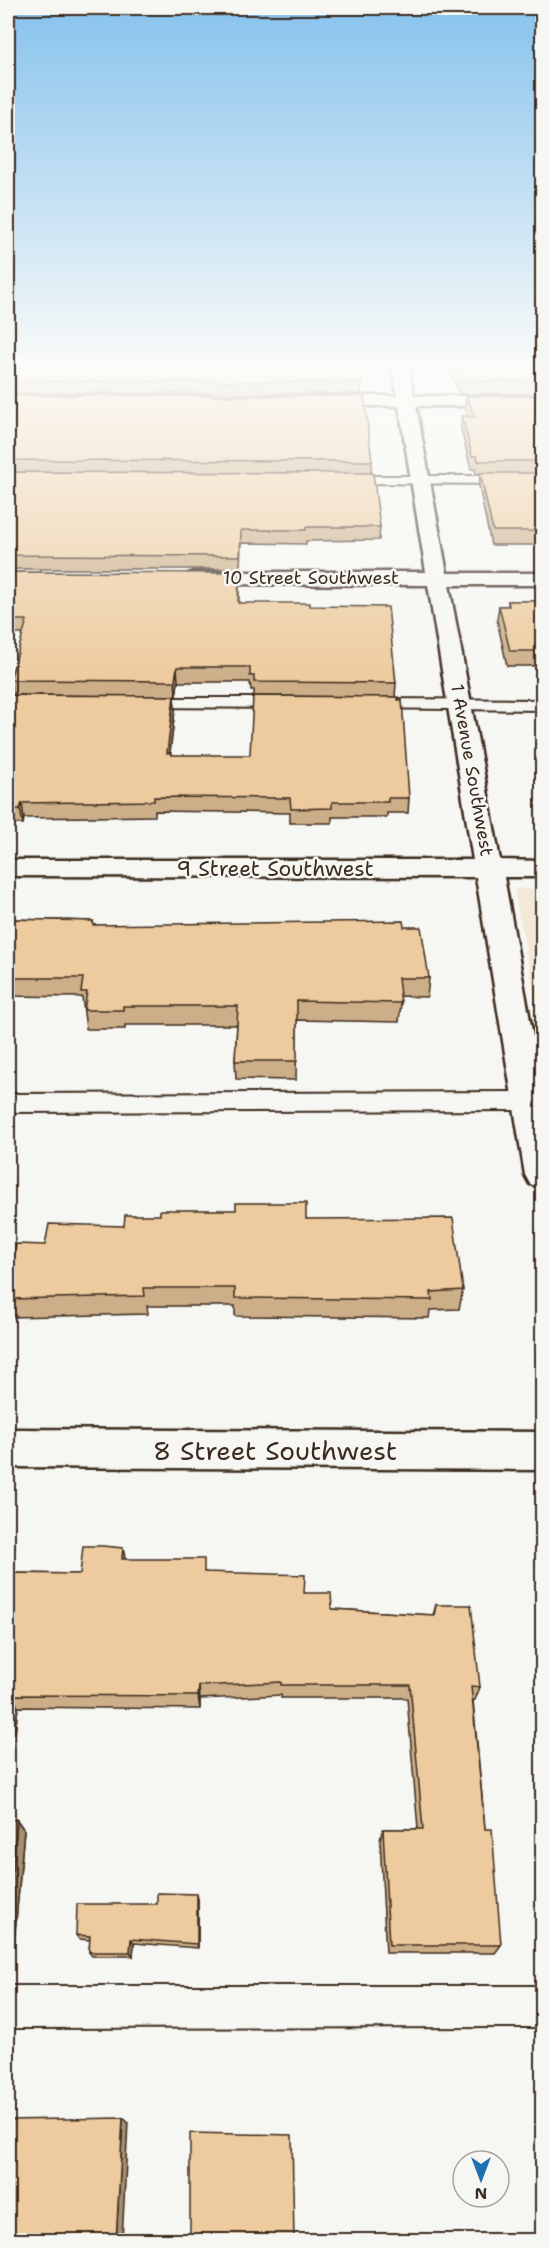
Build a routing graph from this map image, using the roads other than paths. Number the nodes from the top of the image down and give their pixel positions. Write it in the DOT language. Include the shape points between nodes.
graph roads {
  1 [pos="419,469"];
  2 [pos="322,480"];
  3 [pos="421,480"];
  4 [pos="543,480"];
  5 [pos="175,578"];
  6 [pos="438,578"];
  7 [pos="543,579"];
  8 [pos="125,703"];
  9 [pos="302,704"];
  10 [pos="349,704"];
  11 [pos="460,704"];
  12 [pos="543,705"];
  13 [pos="8,868"];
  14 [pos="489,869"];
  15 [pos="543,869"];
  16 [pos="530,1101"];
  17 [pos="8,1103"];
  18 [pos="543,1175"];
  19 [pos="8,1449"];
  20 [pos="543,1451"];
  21 [pos="8,2007"];
  22 [pos="543,2007"];
  1 -- 3 [label="street, 1 Avenue Southwest"];
  2 -- 3 [label="lane"];
  3 -- 4 [label="lane"];
  3 -- 6 [label="street, 1 Avenue Southwest"];
  5 -- 6 [label="street, 10 Street Southwest"];
  6 -- 7 [label="street, 10 Street Southwest"];
  6 -- 11 [label="street, 1 Avenue Southwest"];
  8 -- 9 [label="lane"];
  10 -- 11 [label="lane"];
  11 -- 12 [label="lane"];
  11 -- 14 [label="street, 1 Avenue Southwest"];
  13 -- 14 [label="street, 9 Street Southwest"];
  14 -- 15 [label="street, 9 Street Southwest"];
  14 -- 16 [label="street, 1 Avenue Southwest"];
  16 -- 17 [label="lane"];
  16 -- 18 [label="street, 1 Avenue Southwest"];
  19 -- 20 [label="street, 8 Street Southwest"];
  21 -- 22 [label="lane"];
}
